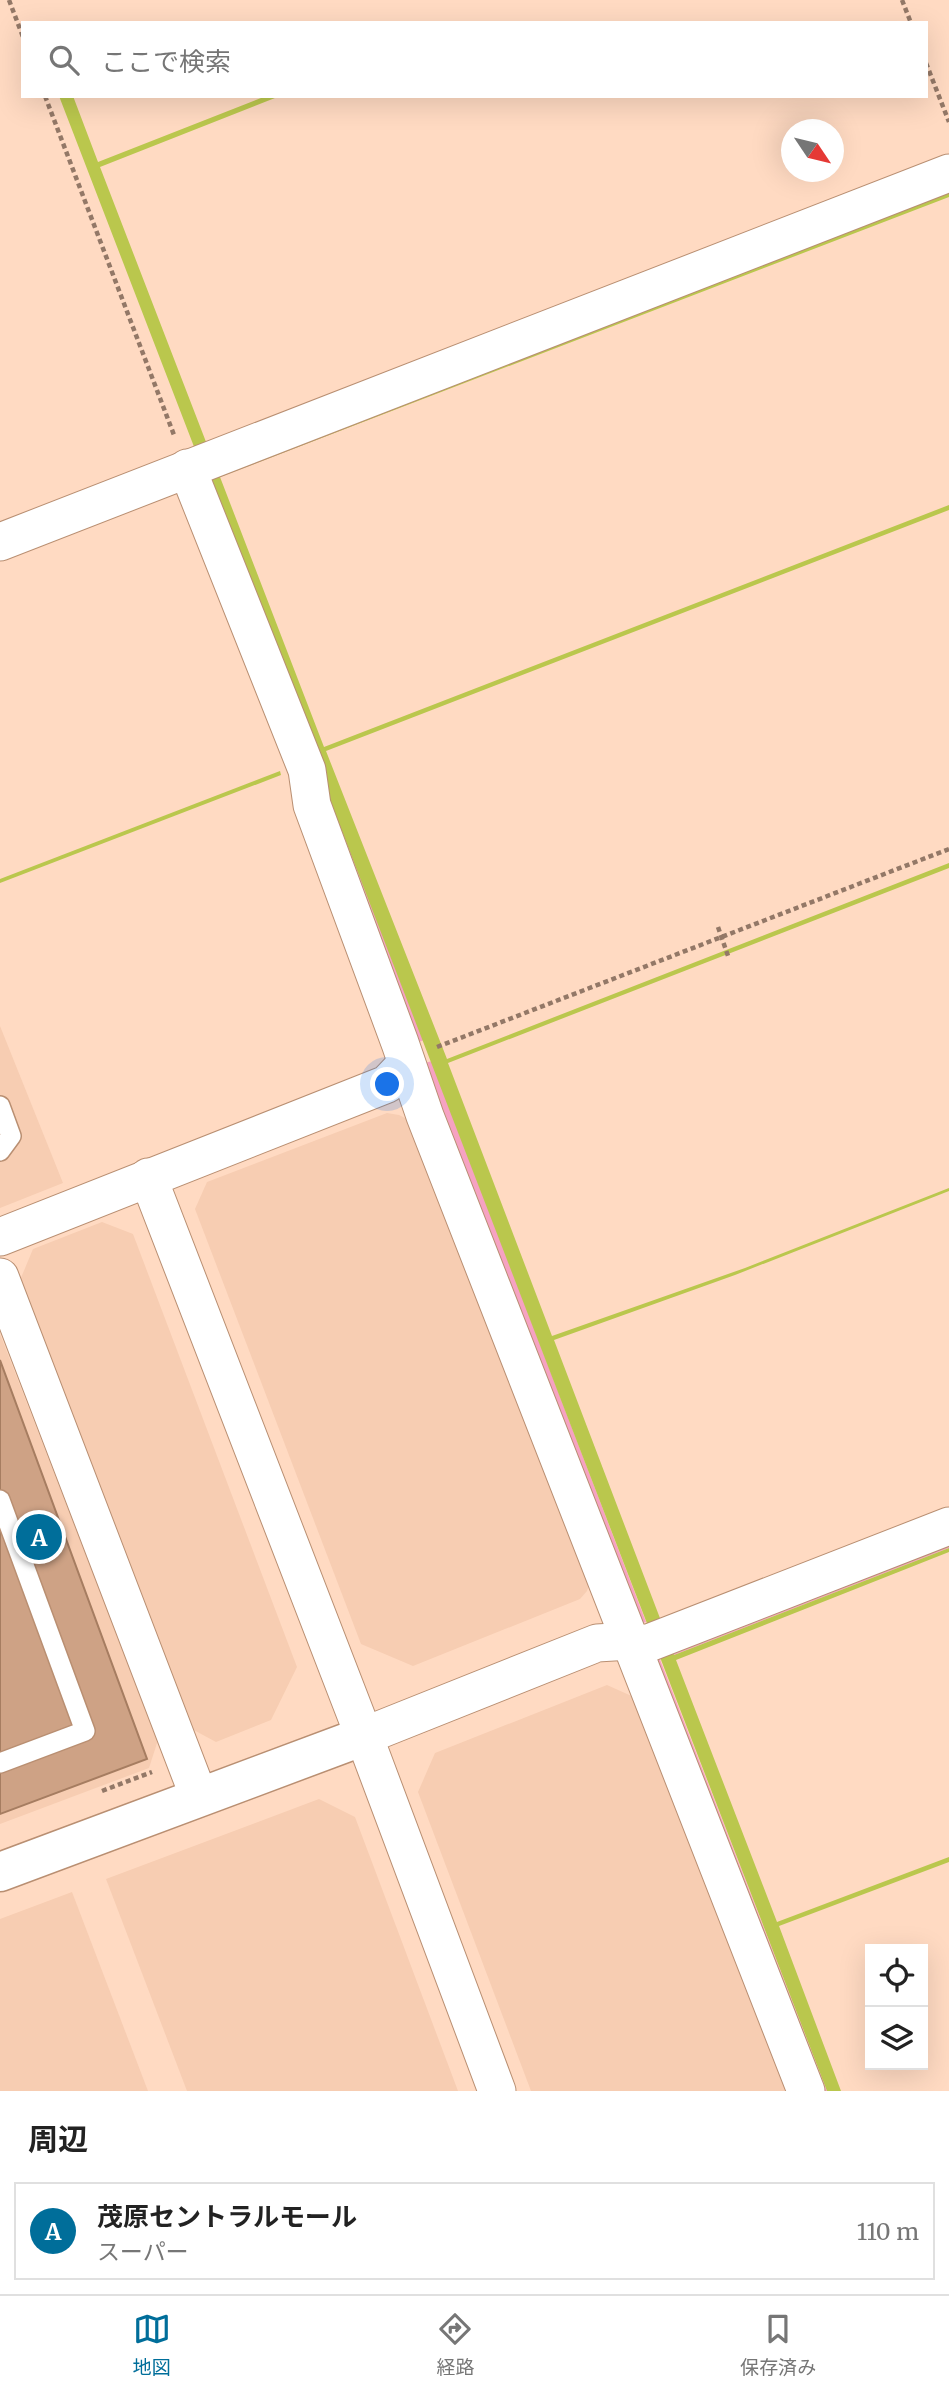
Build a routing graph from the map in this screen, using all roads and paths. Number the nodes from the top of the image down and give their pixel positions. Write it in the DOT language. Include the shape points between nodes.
graph roads {
  1 [pos="9,0"];
  2 [pos="902,0"];
  3 [pos="910,21"];
  4 [pos="21,32"];
  5 [pos="928,68"];
  6 [pos="46,98"];
  7 [pos="949,122"];
  8 [pos="949,173"];
  9 [pos="187,468"];
  10 [pos="0,542"];
  11 [pos="949,849"];
  12 [pos="718,928"];
  13 [pos="728,956"];
  14 [pos="407,1064"];
  15 [pos="0,1106"];
  16 [pos="0,1151"];
  17 [pos="148,1177"];
  18 [pos="0,1237"];
  19 [pos="0,1277"];
  20 [pos="0,1500"];
  21 [pos="949,1526"];
  22 [pos="630,1641"];
  23 [pos="364,1736"];
  24 [pos="1,1758"];
  25 [pos="157,1767"];
  26 [pos="89,1796"];
  27 [pos="199,1797"];
  28 [pos="0,1872"];
  29 [pos="497,2091"];
  30 [pos="806,2091"];
  1 -- 4 [label="path"];
  2 -- 3 [label="path"];
  5 -- 7 [label="path"];
  6 -- 9 [label="path"];
  8 -- 9 [label="street"];
  9 -- 10 [label="street"];
  9 -- 14 [label="street" via="307,770 312,805"];
  11 -- 14 [label="path" via="416,1055"];
  12 -- 13 [label="path"];
  14 -- 17 [label="street" via="387,1084"];
  14 -- 22 [label="street"];
  15 -- 16 [label="lane" via="10,1136"];
  17 -- 18 [label="street"];
  17 -- 23 [label="street"];
  19 -- 27 [label="street"];
  20 -- 24 [label="lane" via="85,1731"];
  21 -- 22 [label="street" via="646,1644"];
  22 -- 23 [label="street" via="597,1643"];
  22 -- 30 [label="street"];
  23 -- 27 [label="street"];
  23 -- 29 [label="street"];
  25 -- 26 [label="path"];
  27 -- 28 [label="street"];
}
